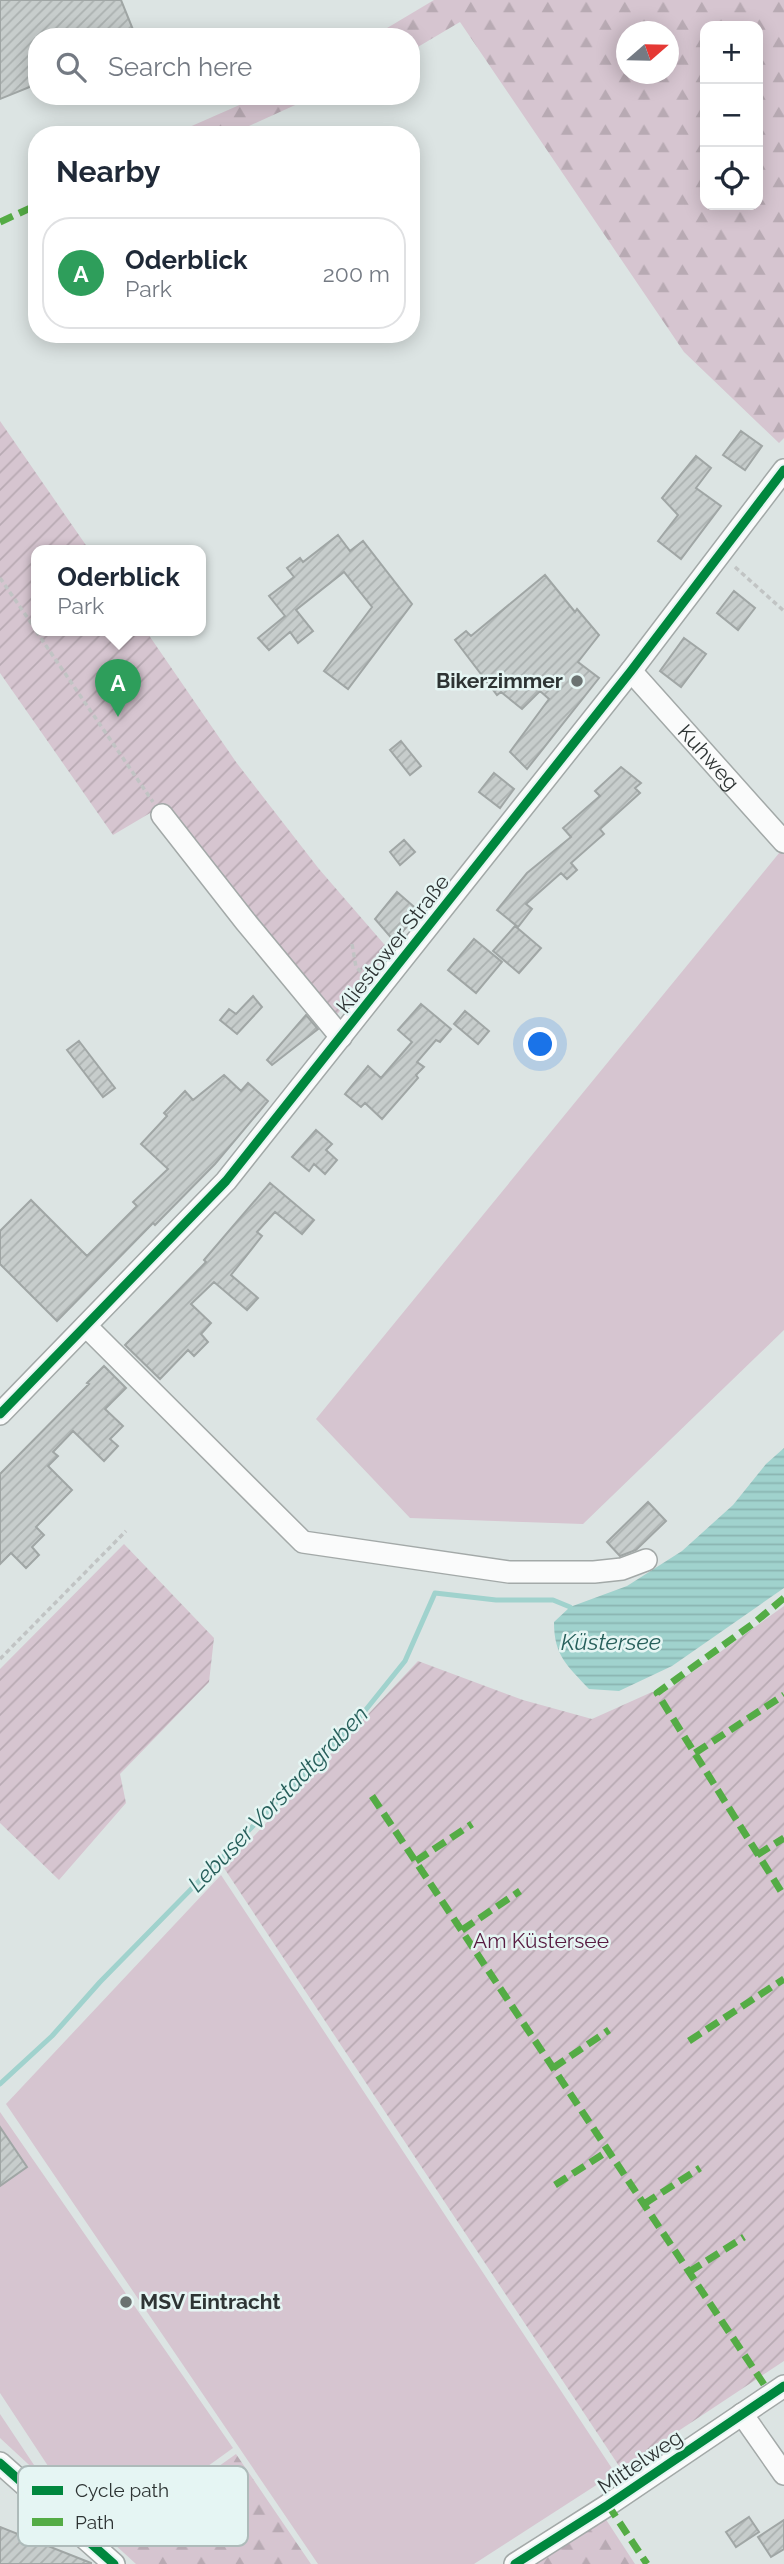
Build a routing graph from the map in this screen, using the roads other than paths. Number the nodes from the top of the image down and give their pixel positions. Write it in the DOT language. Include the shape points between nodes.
graph roads {
  1 [pos="784,470"];
  2 [pos="631,671"];
  3 [pos="162,815"];
  4 [pos="784,842"];
  5 [pos="341,1037"];
  6 [pos="86,1326"];
  7 [pos="0,1414"];
  8 [pos="646,1560"];
  9 [pos="784,2386"];
  10 [pos="742,2414"];
  11 [pos="0,2463"];
  12 [pos="784,2474"];
  13 [pos="18,2479"];
  14 [pos="94,2546"];
  15 [pos="114,2564"];
  16 [pos="515,2564"];
  1 -- 2 [label="street, Kliestower Straße"];
  2 -- 4 [label="street, Kuhweg"];
  2 -- 5 [label="street, Kliestower Straße"];
  3 -- 5 [label="street"];
  5 -- 6 [label="street, Kliestower Straße" via="226,1181"];
  6 -- 7 [label="street, Kliestower Straße"];
  6 -- 8 [label="street" via="303,1542 509,1572 594,1572"];
  9 -- 10 [label="street, Mittelweg"];
  10 -- 12 [label="street"];
  10 -- 16 [label="street, Mittelweg"];
  11 -- 13 [label="street"];
  14 -- 15 [label="street"];
}
